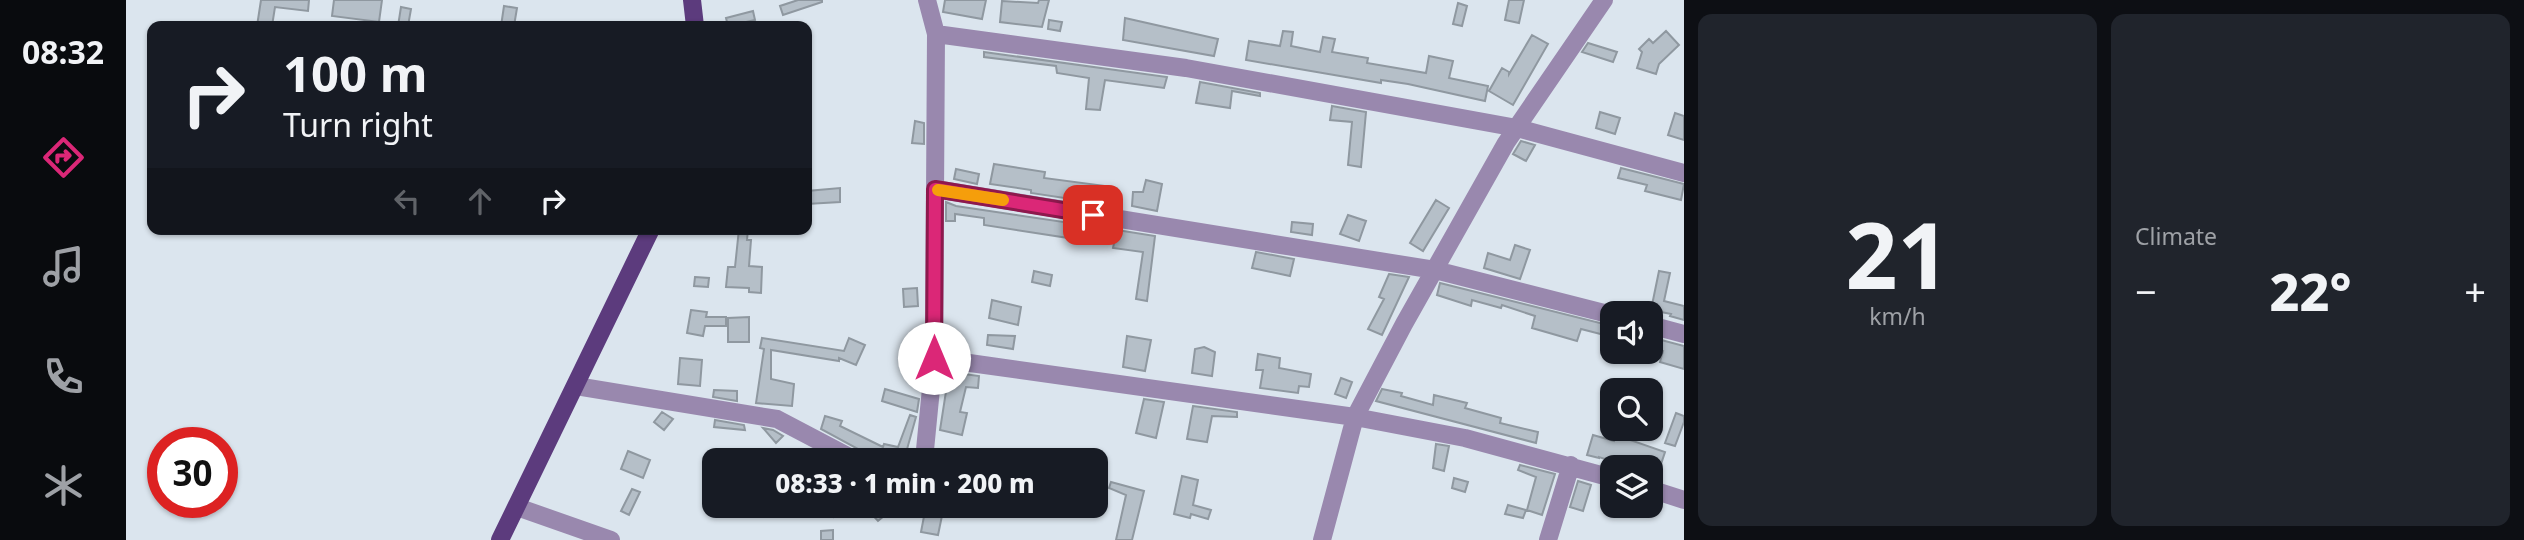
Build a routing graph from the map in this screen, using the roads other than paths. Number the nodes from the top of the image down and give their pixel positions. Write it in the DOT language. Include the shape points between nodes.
graph roads {
  1 [pos="692,0"];
  2 [pos="927,0"];
  3 [pos="1604,0"];
  4 [pos="694,21"];
  5 [pos="936,34"];
  6 [pos="1517,128"];
  7 [pos="1684,173"];
  8 [pos="935,189"];
  9 [pos="648,235"];
  10 [pos="1435,270"];
  11 [pos="1600,313"];
  12 [pos="1663,329"];
  13 [pos="1684,334"];
  14 [pos="934,358"];
  15 [pos="576,386"];
  16 [pos="1356,417"];
  17 [pos="832,448"];
  18 [pos="925,448"];
  19 [pos="1571,465"];
  20 [pos="1600,474"];
  21 [pos="1663,493"];
  22 [pos="1684,500"];
  23 [pos="517,508"];
  24 [pos="500,540"];
  25 [pos="611,540"];
  26 [pos="1322,540"];
  27 [pos="1548,540"];
  1 -- 4 [label="main road"];
  2 -- 5 [label="street"];
  3 -- 6 [label="street"];
  5 -- 6 [label="street" via="1186,68"];
  5 -- 8 [label="street"];
  6 -- 7 [label="street"];
  6 -- 10 [label="street"];
  8 -- 10 [label="street"];
  8 -- 14 [label="street"];
  9 -- 15 [label="main road"];
  10 -- 11 [label="street"];
  10 -- 16 [label="street"];
  12 -- 13 [label="street"];
  14 -- 16 [label="street"];
  14 -- 18 [label="street"];
  15 -- 17 [label="street" via="777,419"];
  15 -- 23 [label="main road"];
  16 -- 19 [label="street"];
  16 -- 26 [label="street"];
  19 -- 20 [label="street"];
  19 -- 27 [label="street"];
  21 -- 22 [label="street"];
  23 -- 24 [label="main road"];
  23 -- 25 [label="street"];
}
